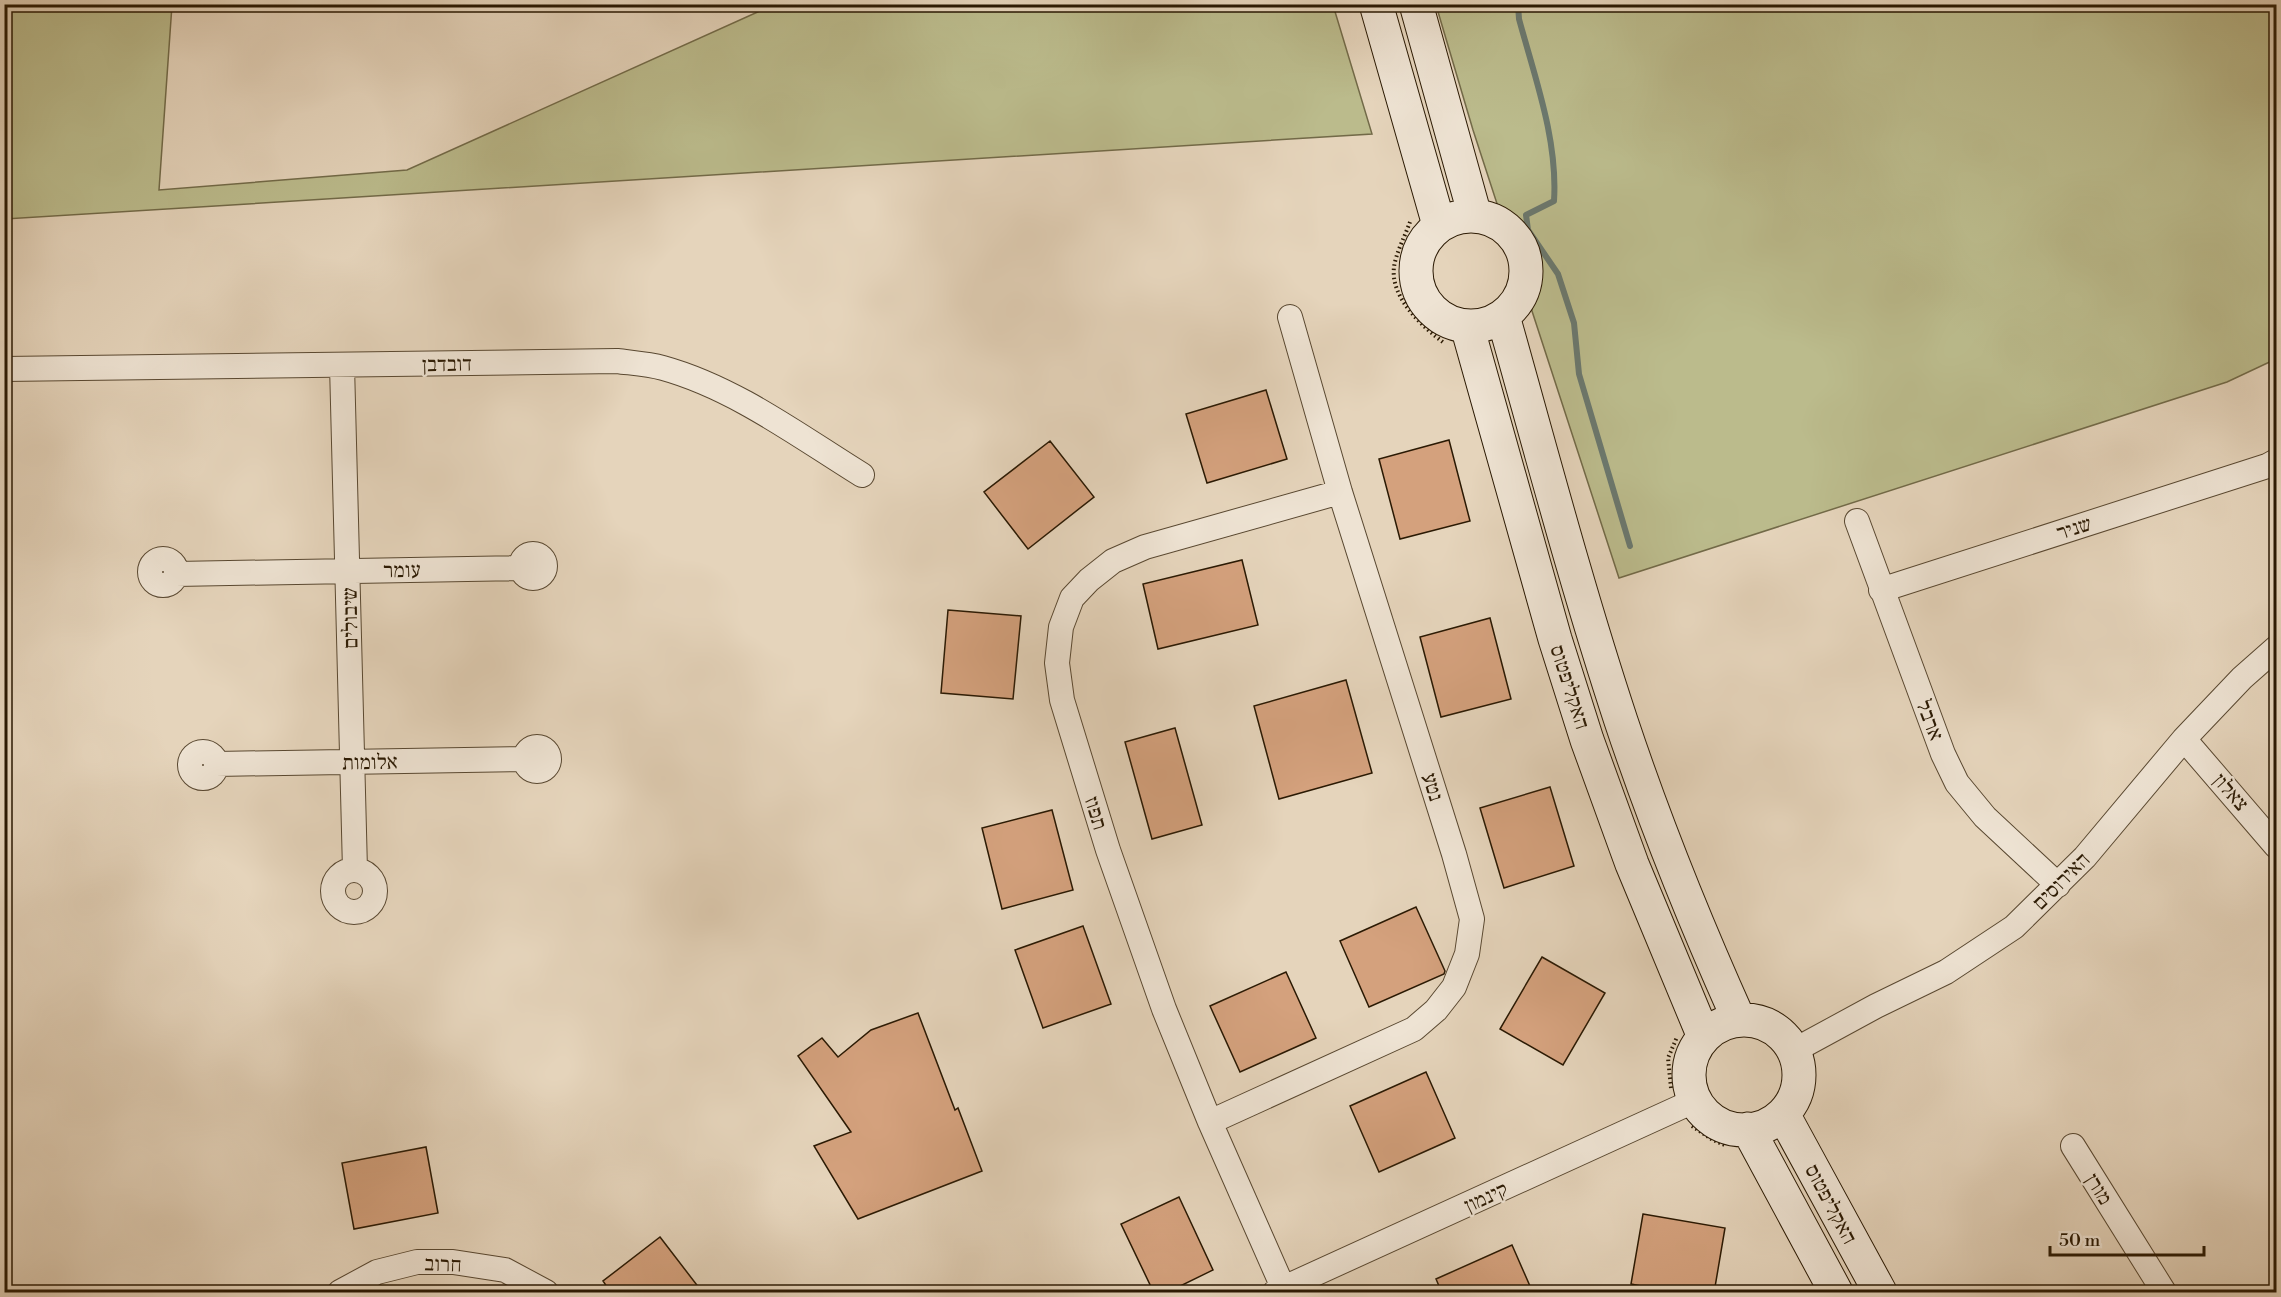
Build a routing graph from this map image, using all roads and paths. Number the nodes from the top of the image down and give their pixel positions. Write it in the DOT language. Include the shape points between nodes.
graph roads {
  1 [pos="1376,4"];
  2 [pos="1416,4"];
  3 [pos="1475,216"];
  4 [pos="1440,225"];
  5 [pos="1503,316"];
  6 [pos="1290,317"];
  7 [pos="1467,326"];
  8 [pos="342,365"];
  9 [pos="4,369"];
  10 [pos="2274,469"];
  11 [pos="862,475"];
  12 [pos="1340,492"];
  13 [pos="1857,521"];
  14 [pos="520,568"];
  15 [pos="349,571"];
  16 [pos="176,574"];
  17 [pos="1881,590"];
  18 [pos="2277,648"];
  19 [pos="2184,739"];
  20 [pos="524,759"];
  21 [pos="353,762"];
  22 [pos="216,764"];
  23 [pos="2277,846"];
  24 [pos="355,870"];
  25 [pos="2058,885"];
  26 [pos="1739,1020"];
  27 [pos="1704,1037"];
  28 [pos="1794,1050"];
  29 [pos="1695,1100"];
  30 [pos="1783,1114"];
  31 [pos="1210,1122"];
  32 [pos="1748,1129"];
  33 [pos="2073,1146"];
  34 [pos="1281,1291"];
  35 [pos="340,1293"];
  36 [pos="546,1293"];
  37 [pos="1836,1293"];
  38 [pos="1880,1293"];
  39 [pos="2164,1293"];
  1 -- 4 [label="main road"];
  2 -- 3 [label="main road"];
  3 -- 4 [label="main road" via="1451,219"];
  3 -- 5 [label="main road" via="1494,220 1514,235 1524,252 1523,291"];
  4 -- 7 [label="main road" via="1426,238 1415,264 1416,284 1431,311 1453,324"];
  5 -- 7 [label="main road" via="1483,326"];
  5 -- 26 [label="main road, האקליפטוס" via="1621,721 1682,886"];
  6 -- 12 [label="street, נטע"];
  7 -- 27 [label="main road, האקליפטוס" via="1587,740 1632,864"];
  8 -- 9 [label="street, דובדבן"];
  8 -- 11 [label="street, דובדבן" via="617,361 663,368 755,408"];
  8 -- 15 [label="street, שיבולים"];
  10 -- 17 [label="street, שניר"];
  12 -- 31 [label="street, נטע" via="1460,876 1472,920 1467,954 1454,987 1436,1010 1413,1029"];
  12 -- 31 [label="street, תפוז" via="1145,547 1113,561 1072,598 1061,627 1057,663 1065,711 1115,871 1164,1009"];
  13 -- 17 [label="street, ארבל"];
  14 -- 15 [label="street, עומר"];
  15 -- 16 [label="street, עומר"];
  15 -- 21 [label="street, שיבולים"];
  17 -- 25 [label="street, ארבל" via="1957,783 1985,817"];
  18 -- 19 [label="street, האירוסים" via="2242,678"];
  19 -- 23 [label="street, צאלון"];
  19 -- 25 [label="street, האירוסים"];
  20 -- 21 [label="street, אלומות"];
  21 -- 22 [label="street, אלומות"];
  21 -- 24 [label="street, שיבולים"];
  25 -- 28 [label="street, האירוסים" via="2014,927 1946,972"];
  26 -- 27 [label="main road" via="1716,1027"];
  26 -- 28 [label="main road" via="1772,1026"];
  27 -- 29 [label="main road" via="1691,1057 1689,1070"];
  28 -- 30 [label="main road" via="1799,1084"];
  29 -- 32 [label="main road" via="1706,1115 1722,1126"];
  29 -- 34 [label="street, קינמון"];
  30 -- 32 [label="main road" via="1756,1129"];
  30 -- 38 [label="main road, האקליפטוס"];
  31 -- 34 [label="street, תפוז"];
  32 -- 37 [label="main road, האקליפטוס"];
  33 -- 39 [label="street, מורן"];
  35 -- 36 [label="street, חרוב" via="377,1272 417,1263 453,1262 505,1270"];
}
